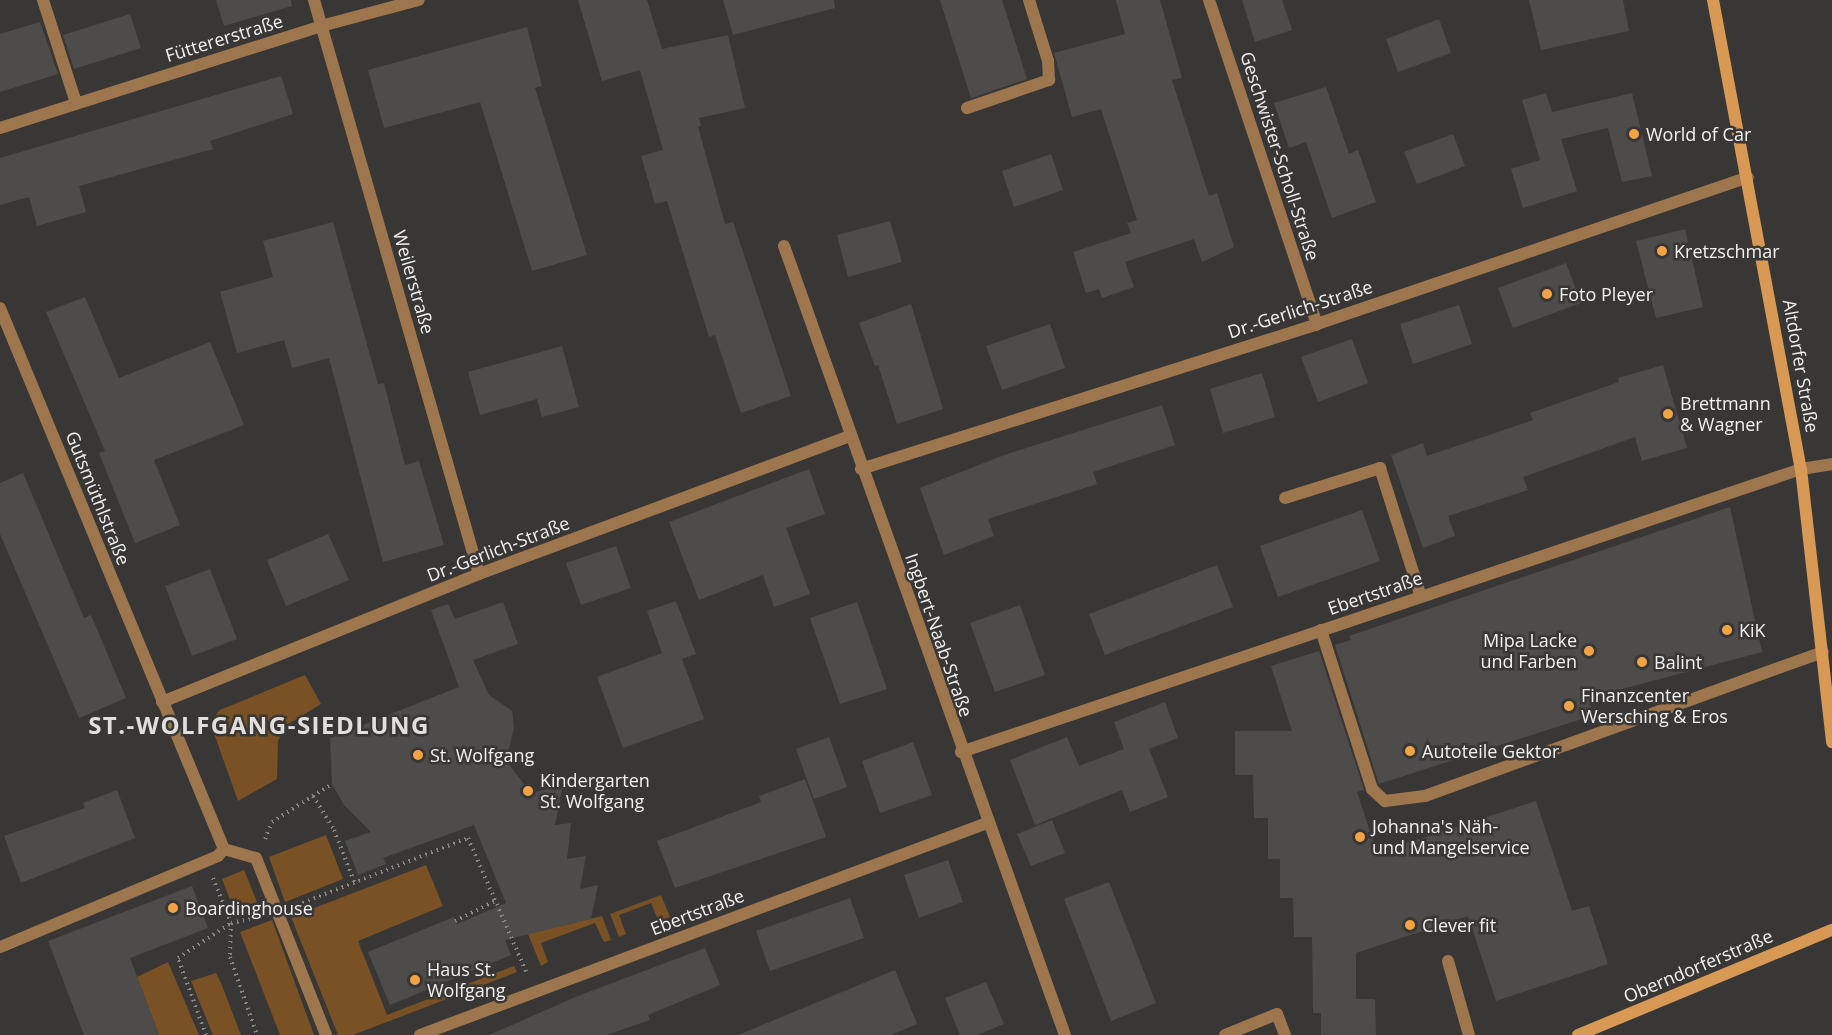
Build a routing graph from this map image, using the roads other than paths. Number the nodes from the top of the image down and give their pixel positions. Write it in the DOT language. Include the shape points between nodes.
graph roads {
  1 [pos="43,0"];
  2 [pos="314,0"];
  3 [pos="419,0"];
  4 [pos="1029,0"];
  5 [pos="1209,0"];
  6 [pos="1713,0"];
  7 [pos="321,26"];
  8 [pos="76,103"];
  9 [pos="967,108"];
  10 [pos="0,128"];
  11 [pos="1748,177"];
  12 [pos="784,246"];
  13 [pos="0,308"];
  14 [pos="3,321"];
  15 [pos="1317,324"];
  16 [pos="850,436"];
  17 [pos="1832,464"];
  18 [pos="861,469"];
  19 [pos="1801,469"];
  20 [pos="1286,498"];
  21 [pos="479,574"];
  22 [pos="1421,597"];
  23 [pos="1321,630"];
  24 [pos="1823,652"];
  25 [pos="162,702"];
  26 [pos="1832,742"];
  27 [pos="961,752"];
  28 [pos="987,823"];
  29 [pos="224,849"];
  30 [pos="1832,930"];
  31 [pos="0,947"];
  32 [pos="1448,961"];
  33 [pos="326,1035"];
  34 [pos="420,1035"];
  35 [pos="1065,1035"];
  36 [pos="1226,1035"];
  37 [pos="1285,1035"];
  38 [pos="1469,1035"];
  39 [pos="1578,1035"];
  1 -- 8 [label="street"];
  2 -- 7 [label="street, Weilerstraße"];
  3 -- 7 [label="street, Füttererstraße"];
  4 -- 9 [label="street" via="1048,61 1049,80"];
  5 -- 15 [label="street, Geschwister-Scholl-Straße"];
  6 -- 11 [label="main road, Altdorfer Straße"];
  7 -- 8 [label="street, Füttererstraße"];
  7 -- 21 [label="street, Weilerstraße"];
  8 -- 10 [label="street, Füttererstraße"];
  11 -- 15 [label="street, Dr.-Gerlich-Straße"];
  11 -- 19 [label="main road, Altdorfer Straße"];
  12 -- 16 [label="street, Ingbert-Naab-Straße"];
  13 -- 14 [label="street, Gutsmüthlstraße"];
  14 -- 25 [label="street, Gutsmüthlstraße"];
  15 -- 18 [label="street, Dr.-Gerlich-Straße"];
  16 -- 18 [label="street, Ingbert-Naab-Straße"];
  16 -- 21 [label="street, Dr.-Gerlich-Straße"];
  17 -- 19 [label="street, Ebertstraße"];
  18 -- 27 [label="street, Ingbert-Naab-Straße"];
  19 -- 22 [label="street, Ebertstraße"];
  19 -- 24 [label="main road, Altdorfer Straße"];
  20 -- 22 [label="street" via="1380,468"];
  21 -- 25 [label="street, Dr.-Gerlich-Straße"];
  22 -- 23 [label="street, Ebertstraße"];
  23 -- 24 [label="street" via="1372,789 1385,801 1425,796"];
  23 -- 27 [label="street, Ebertstraße"];
  24 -- 26 [label="main road, Altdorfer Straße"];
  25 -- 29 [label="street, Gutsmüthlstraße" via="223,838"];
  27 -- 28 [label="street, Ingbert-Naab-Straße"];
  28 -- 34 [label="street, Ebertstraße"];
  28 -- 35 [label="street, Ingbert-Naab-Straße"];
  29 -- 31 [label="street" via="206,861"];
  29 -- 33 [label="street" via="256,858"];
  30 -- 39 [label="main road, Oberndorferstraße"];
  32 -- 38 [label="street"];
  36 -- 37 [label="street" via="1277,1014"];
}
